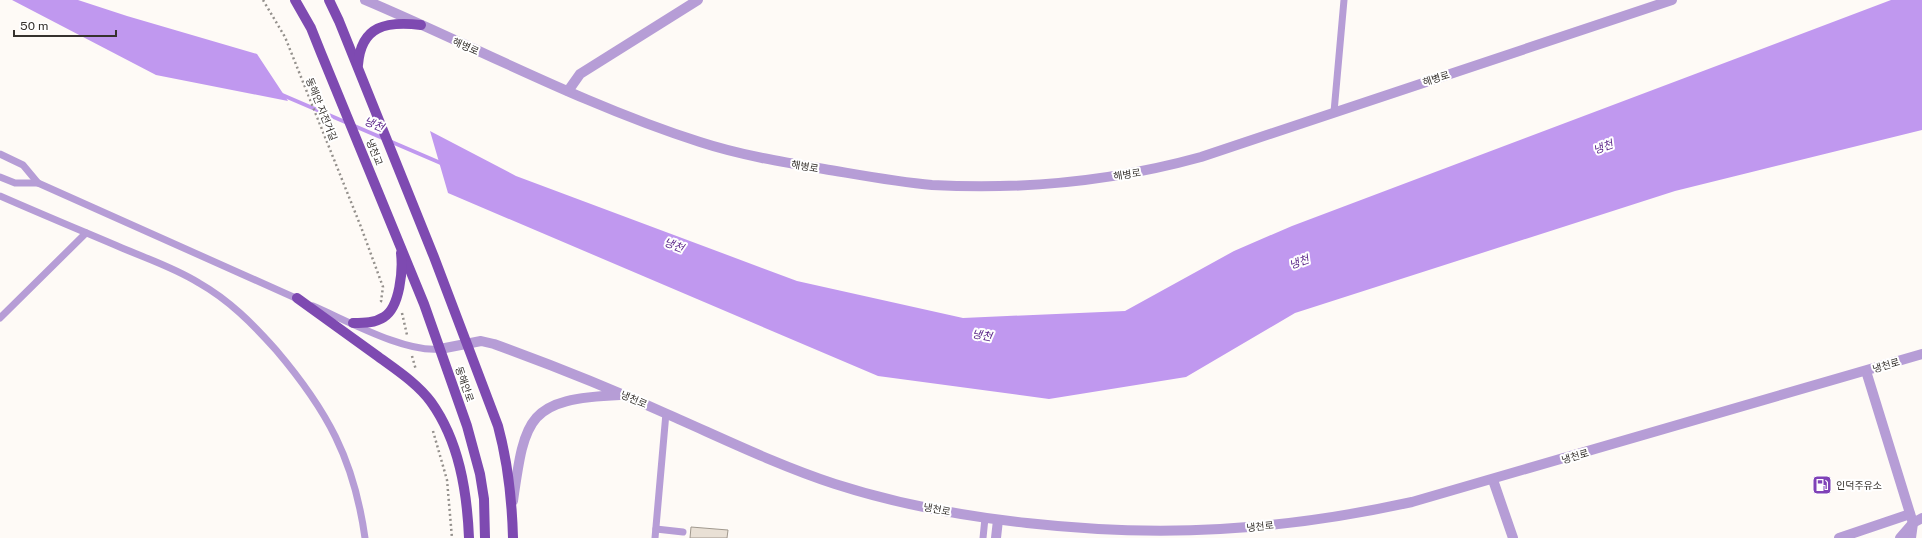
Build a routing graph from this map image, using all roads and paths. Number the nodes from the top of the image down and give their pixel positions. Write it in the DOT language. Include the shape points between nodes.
graph roads {
  1 [pos="263,0"];
  2 [pos="329,0"];
  3 [pos="365,0"];
  4 [pos="698,0"];
  5 [pos="1344,0"];
  6 [pos="1672,0"];
  7 [pos="296,2"];
  8 [pos="421,25"];
  9 [pos="358,68"];
  10 [pos="568,91"];
  11 [pos="1334,112"];
  12 [pos="0,154"];
  13 [pos="0,177"];
  14 [pos="38,184"];
  15 [pos="0,196"];
  16 [pos="361,227"];
  17 [pos="86,233"];
  18 [pos="399,243"];
  19 [pos="434,257"];
  20 [pos="297,298"];
  21 [pos="0,318"];
  22 [pos="353,323"];
  23 [pos="467,342"];
  24 [pos="440,349"];
  25 [pos="1922,354"];
  26 [pos="1866,370"];
  27 [pos="624,395"];
  28 [pos="666,413"];
  29 [pos="1493,480"];
  30 [pos="512,505"];
  31 [pos="985,518"];
  32 [pos="1915,518"];
  33 [pos="998,520"];
  34 [pos="656,529"];
  35 [pos="683,532"];
  36 [pos="365,538"];
  37 [pos="469,538"];
  38 [pos="485,538"];
  39 [pos="513,538"];
  40 [pos="655,538"];
  41 [pos="983,538"];
  42 [pos="996,538"];
  43 [pos="1512,538"];
  44 [pos="1839,538"];
  45 [pos="1900,538"];
  46 [pos="1911,538"];
  1 -- 16 [label="path, 동해안 자전거길" via="285,37"];
  2 -- 9 [label="main road, 냉천교"];
  3 -- 8 [label="street, 해병로"];
  4 -- 10 [label="street" via="580,74"];
  5 -- 11 [label="lane"];
  6 -- 11 [label="street, 해병로"];
  7 -- 18 [label="main road, 냉천교" via="314,34"];
  8 -- 9 [label="main road" via="391,24 372,32 362,44"];
  8 -- 10 [label="street, 해병로"];
  9 -- 19 [label="main road, 냉천교"];
  10 -- 11 [label="street, 해병로" via="658,128 729,150 798,165 894,181 964,186 1038,185 1143,172 1208,155"];
  12 -- 14 [label="lane" via="23,165"];
  13 -- 14 [label="lane" via="15,183"];
  14 -- 20 [label="lane"];
  15 -- 17 [label="lane"];
  17 -- 21 [label="lane"];
  17 -- 36 [label="lane" via="198,282 229,303 260,332 316,401 331,426 356,492"];
  18 -- 22 [label="main road" via="400,281 389,314 372,322"];
  18 -- 24 [label="main road, 동해안로"];
  19 -- 23 [label="main road, 동해안로"];
  20 -- 22 [label="lane"];
  20 -- 37 [label="main road" via="398,372 430,401 442,420 458,460 465,488"];
  22 -- 24 [label="lane" via="410,347"];
  23 -- 24 [label="street, 냉천로"];
  23 -- 27 [label="street, 냉천로" via="481,341 494,344"];
  23 -- 30 [label="main road, 동해안로" via="498,426"];
  24 -- 38 [label="main road, 동해안로" via="476,456 484,499"];
  25 -- 26 [label="street, 냉천로"];
  26 -- 29 [label="street, 냉천로"];
  26 -- 32 [label="street"];
  27 -- 28 [label="street, 냉천로"];
  27 -- 30 [label="street" via="573,399 551,405 542,411 525,434"];
  28 -- 31 [label="street, 냉천로" via="832,483 900,502"];
  28 -- 34 [label="lane"];
  29 -- 33 [label="street, 냉천로" via="1374,510 1248,528 1139,532"];
  29 -- 43 [label="street"];
  30 -- 39 [label="main road, 동해안로"];
  31 -- 33 [label="street, 냉천로"];
  31 -- 41 [label="lane"];
  32 -- 44 [label="street"];
  32 -- 45 [label="street"];
  32 -- 46 [label="street"];
  33 -- 42 [label="street"];
  34 -- 35 [label="lane"];
  34 -- 40 [label="lane"];
}
